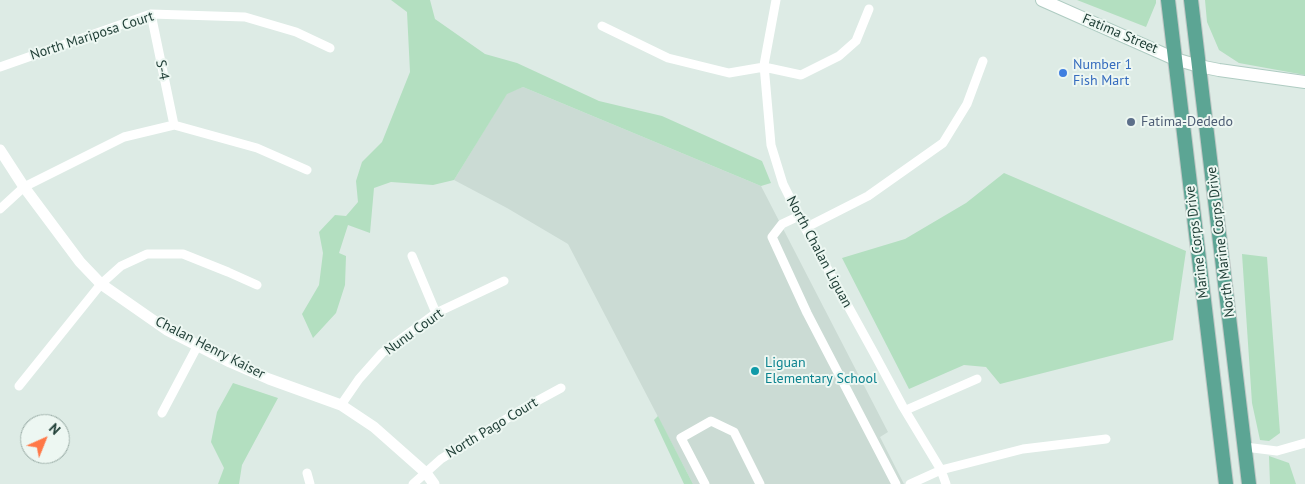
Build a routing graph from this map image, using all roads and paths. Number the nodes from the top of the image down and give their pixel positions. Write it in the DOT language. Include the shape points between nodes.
graph roads {
  1 [pos="776,0"];
  2 [pos="1042,0"];
  3 [pos="1168,0"];
  4 [pos="1191,0"];
  5 [pos="869,9"];
  6 [pos="151,14"];
  7 [pos="602,26"];
  8 [pos="330,48"];
  9 [pos="1175,58"];
  10 [pos="983,62"];
  11 [pos="1199,66"];
  12 [pos="0,67"];
  13 [pos="764,67"];
  14 [pos="1305,82"];
  15 [pos="174,125"];
  16 [pos="0,150"];
  17 [pos="307,170"];
  18 [pos="24,187"];
  19 [pos="0,209"];
  20 [pos="799,216"];
  21 [pos="805,228"];
  22 [pos="412,256"];
  23 [pos="504,282"];
  24 [pos="101,284"];
  25 [pos="257,284"];
  26 [pos="436,313"];
  27 [pos="198,345"];
  28 [pos="977,379"];
  29 [pos="19,386"];
  30 [pos="561,388"];
  31 [pos="341,404"];
  32 [pos="906,410"];
  33 [pos="162,413"];
  34 [pos="1106,439"];
  35 [pos="1305,443"];
  36 [pos="1245,447"];
  37 [pos="941,470"];
  38 [pos="426,472"];
  39 [pos="307,473"];
  40 [pos="310,484"];
  41 [pos="413,484"];
  42 [pos="434,484"];
  43 [pos="705,484"];
  44 [pos="760,484"];
  45 [pos="896,484"];
  46 [pos="910,484"];
  47 [pos="946,484"];
  48 [pos="1226,484"];
  49 [pos="1249,484"];
  1 -- 13 [label="street, North Chalan Liguan"];
  2 -- 9 [label="main road, Fatima Street"];
  3 -- 9 [label="main road, Marine Corps Drive"];
  4 -- 11 [label="main road, North Marine Corps Drive"];
  5 -- 13 [label="street" via="856,41 839,56 801,75"];
  6 -- 8 [label="street, North Mariposa Court" via="245,17 296,32"];
  6 -- 12 [label="street, North Mariposa Court"];
  6 -- 15 [label="street, S-4"];
  7 -- 13 [label="street" via="668,58 729,73"];
  9 -- 11 [label="main road, Fatima Street"];
  9 -- 48 [label="main road, Marine Corps Drive"];
  10 -- 21 [label="street" via="968,104 943,143 868,196"];
  11 -- 14 [label="main road, Fatima Street"];
  11 -- 36 [label="main road, North Marine Corps Drive"];
  13 -- 20 [label="street, North Chalan Liguan" via="771,145 783,184"];
  15 -- 17 [label="street" via="257,148"];
  15 -- 18 [label="street" via="124,137"];
  16 -- 18 [label="street, Chalan Henry Kaiser"];
  18 -- 19 [label="street"];
  18 -- 24 [label="street, Chalan Henry Kaiser" via="80,262"];
  20 -- 21 [label="street, North Chalan Liguan"];
  20 -- 45 [label="street" via="782,224 772,237 807,313"];
  21 -- 32 [label="street, North Chalan Liguan"];
  22 -- 26 [label="street"];
  23 -- 26 [label="street, Nunu Court"];
  24 -- 25 [label="street" via="122,266 147,254 183,254"];
  24 -- 27 [label="street, Chalan Henry Kaiser" via="167,330"];
  24 -- 29 [label="street"];
  26 -- 31 [label="street, Nunu Court" via="382,353"];
  27 -- 31 [label="street, Chalan Henry Kaiser" via="269,379"];
  27 -- 33 [label="street"];
  28 -- 32 [label="street"];
  30 -- 38 [label="street, North Pago Court" via="441,459"];
  31 -- 38 [label="street, Chalan Henry Kaiser" via="374,427"];
  32 -- 37 [label="street, North Chalan Liguan"];
  34 -- 37 [label="street" via="1023,449"];
  35 -- 36 [label="street" via="1277,451"];
  36 -- 49 [label="main road, North Marine Corps Drive"];
  37 -- 46 [label="street"];
  37 -- 47 [label="street, North Chalan Liguan"];
  38 -- 41 [label="street, North Pago Court"];
  38 -- 42 [label="street, Chalan Henry Kaiser"];
  39 -- 40 [label="street"];
  43 -- 44 [label="street" via="681,438 710,421 734,432"];
}
